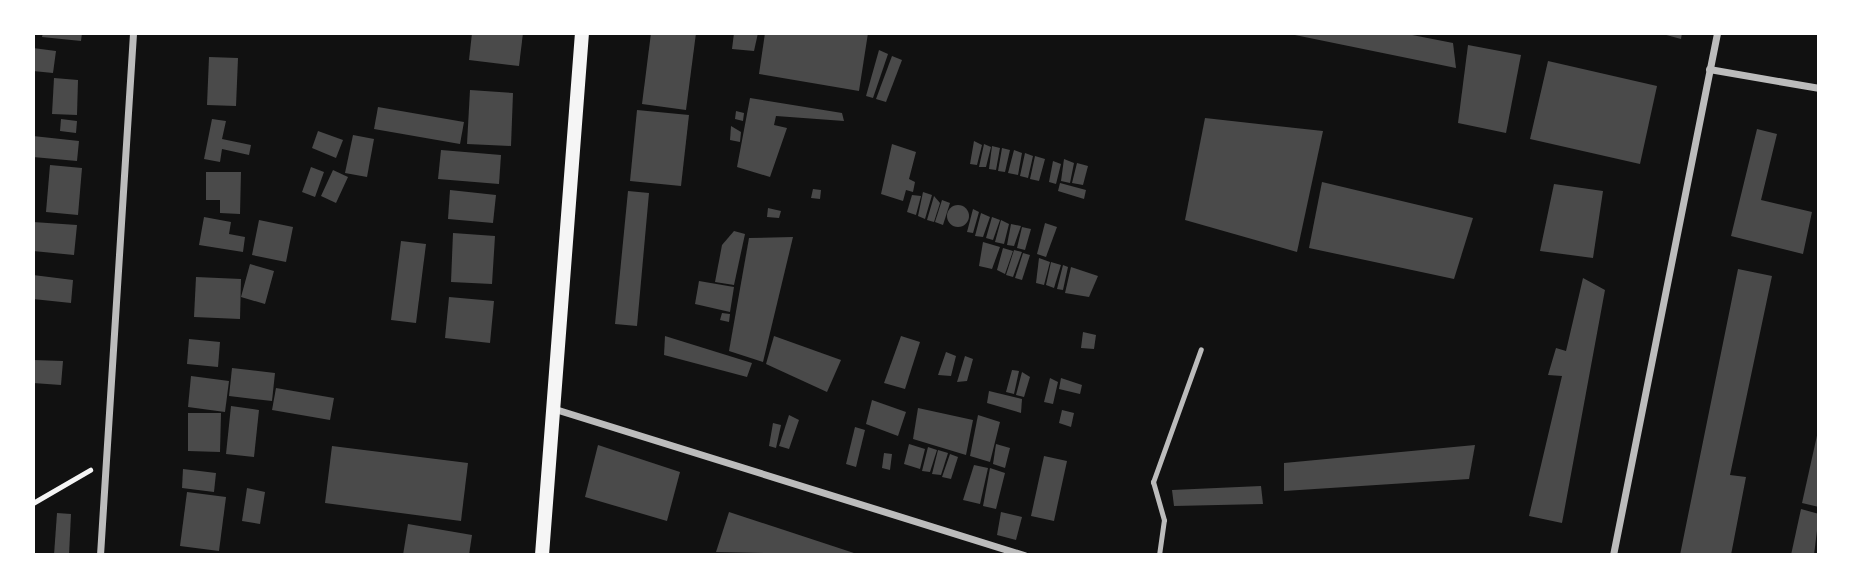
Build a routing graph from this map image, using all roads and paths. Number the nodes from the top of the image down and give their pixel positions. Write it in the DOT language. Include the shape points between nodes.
graph roads {
  1 [pos="132,33"];
  2 [pos="582,33"];
  3 [pos="1717,33"];
  4 [pos="1709,69"];
  5 [pos="1819,88"];
  6 [pos="1201,349"];
  7 [pos="555,409"];
  8 [pos="106,461"];
  9 [pos="33,503"];
  10 [pos="100,555"];
  11 [pos="542,555"];
  12 [pos="1025,555"];
  13 [pos="1159,555"];
  14 [pos="1613,555"];
  1 -- 8 [label="street"];
  2 -- 7 [label="main road"];
  3 -- 4 [label="street"];
  4 -- 5 [label="street"];
  4 -- 14 [label="street"];
  6 -- 13 [label="lane" via="1153,482 1164,520"];
  7 -- 11 [label="main road"];
  7 -- 12 [label="street"];
  8 -- 9 [label="path"];
  8 -- 10 [label="street"];
}
